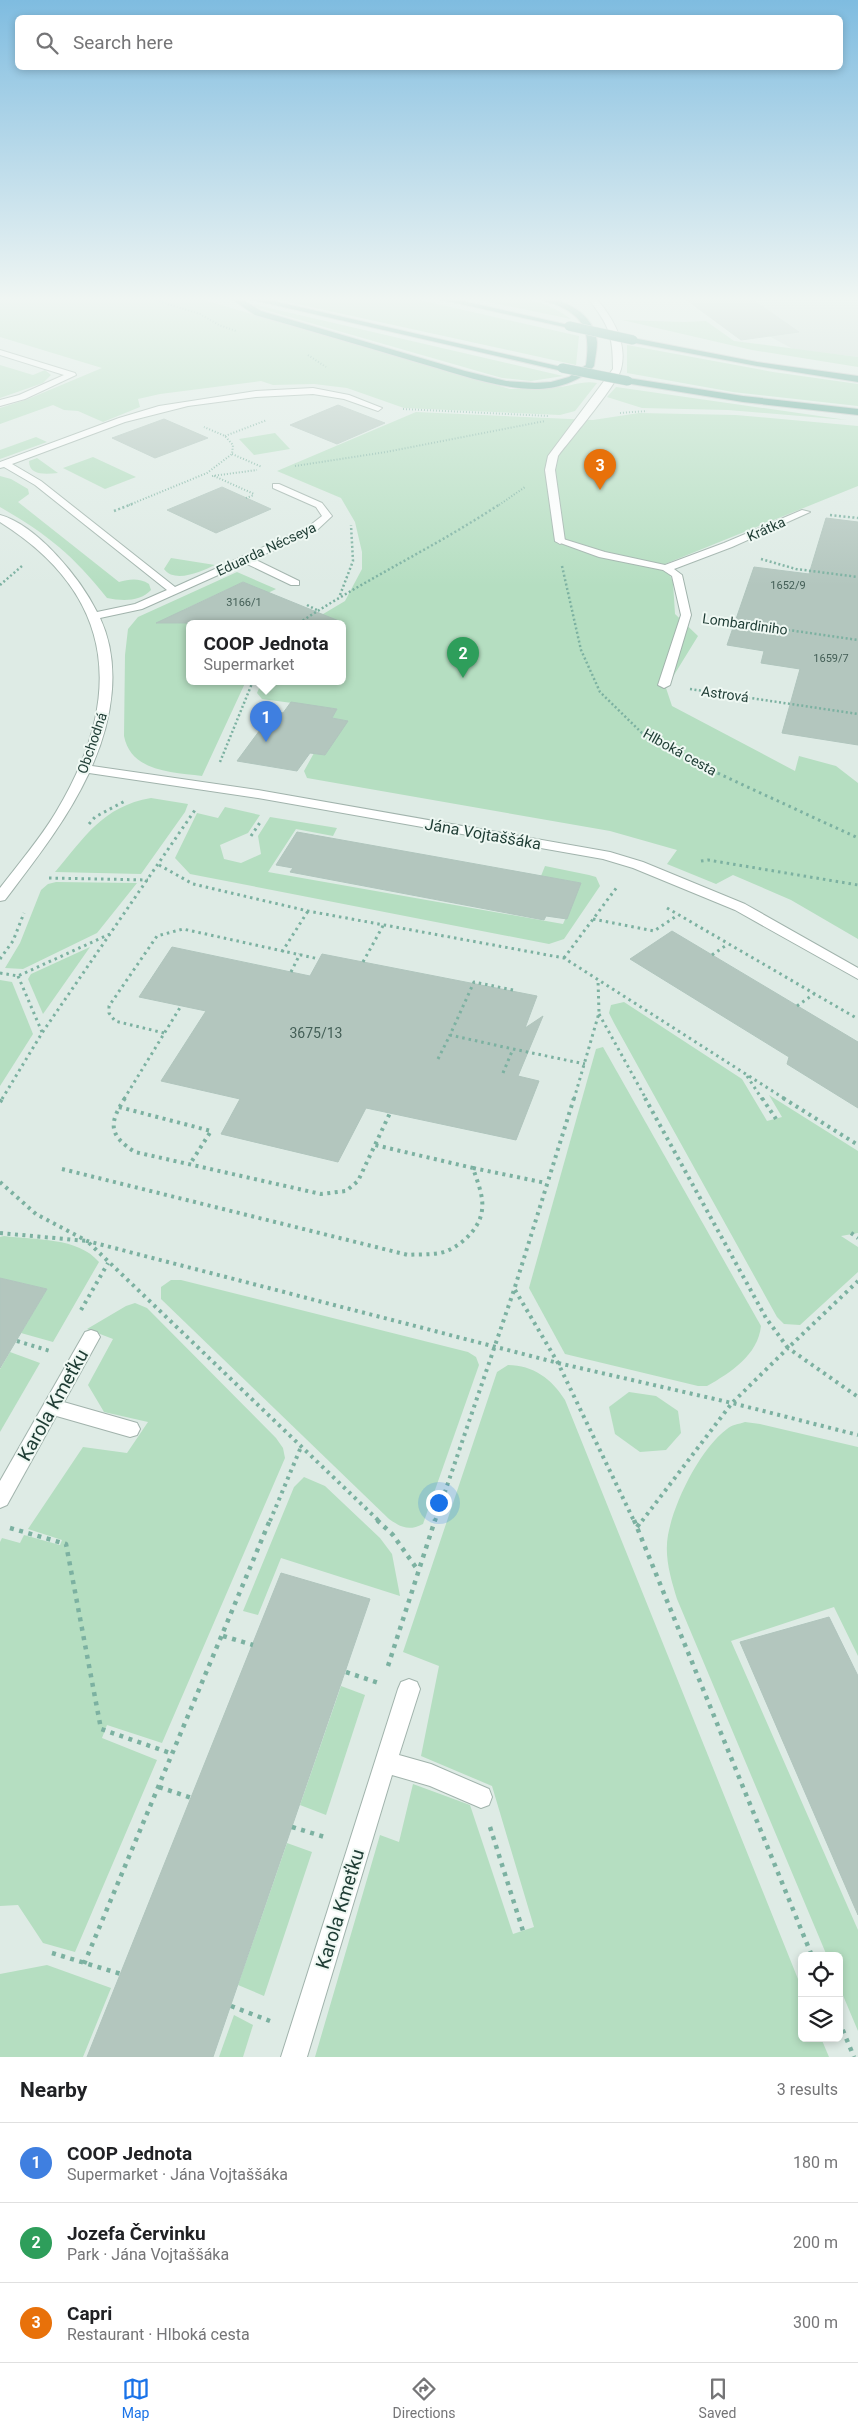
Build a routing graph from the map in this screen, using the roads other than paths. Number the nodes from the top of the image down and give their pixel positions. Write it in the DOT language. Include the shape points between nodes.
graph roads {
  1 [pos="29,394"];
  2 [pos="256,394"];
  3 [pos="332,394"];
  4 [pos="599,394"];
  5 [pos="711,394"];
  6 [pos="0,403"];
  7 [pos="378,408"];
  8 [pos="858,412"];
  9 [pos="2,464"];
  10 [pos="276,486"];
  11 [pos="805,512"];
  12 [pos="0,518"];
  13 [pos="246,559"];
  14 [pos="666,568"];
  15 [pos="295,583"];
  16 [pos="174,591"];
  17 [pos="95,616"];
  18 [pos="664,685"];
  19 [pos="84,769"];
  20 [pos="0,897"];
  21 [pos="858,974"];
  22 [pos="91,1337"];
  23 [pos="53,1407"];
  24 [pos="130,1429"];
  25 [pos="0,1499"];
  26 [pos="409,1690"];
  27 [pos="384,1762"];
  28 [pos="481,1797"];
  29 [pos="294,2057"];
  1 -- 6 [label="street"];
  2 -- 9 [label="street" via="158,409"];
  3 -- 7 [label="street"];
  4 -- 14 [label="street" via="553,456 550,470 560,541 603,555"];
  5 -- 8 [label="main road, bridge"];
  9 -- 16 [label="street" via="38,482"];
  10 -- 13 [label="street, Eduarda Nécseya" via="320,505 327,516 312,529"];
  11 -- 14 [label="street, Krátka"];
  12 -- 17 [label="street, Obchodná" via="52,555 72,577"];
  13 -- 15 [label="street"];
  13 -- 16 [label="street, Eduarda Nécseya"];
  14 -- 18 [label="street, Lombardiniho" via="677,575 686,615"];
  16 -- 17 [label="street, Eduarda Nécseya" via="138,607"];
  17 -- 19 [label="street, Obchodná" via="104,643 107,669 104,710"];
  19 -- 20 [label="street, Obchodná" via="62,812"];
  19 -- 21 [label="street, Jána Vojtaššáka" via="209,787 605,855 638,865 740,907"];
  22 -- 23 [label="street, Karola Kmeťku"];
  23 -- 24 [label="street"];
  23 -- 25 [label="street, Karola Kmeťku"];
  26 -- 27 [label="street, Karola Kmeťku"];
  27 -- 28 [label="street" via="431,1775"];
  27 -- 29 [label="street, Karola Kmeťku"];
}
